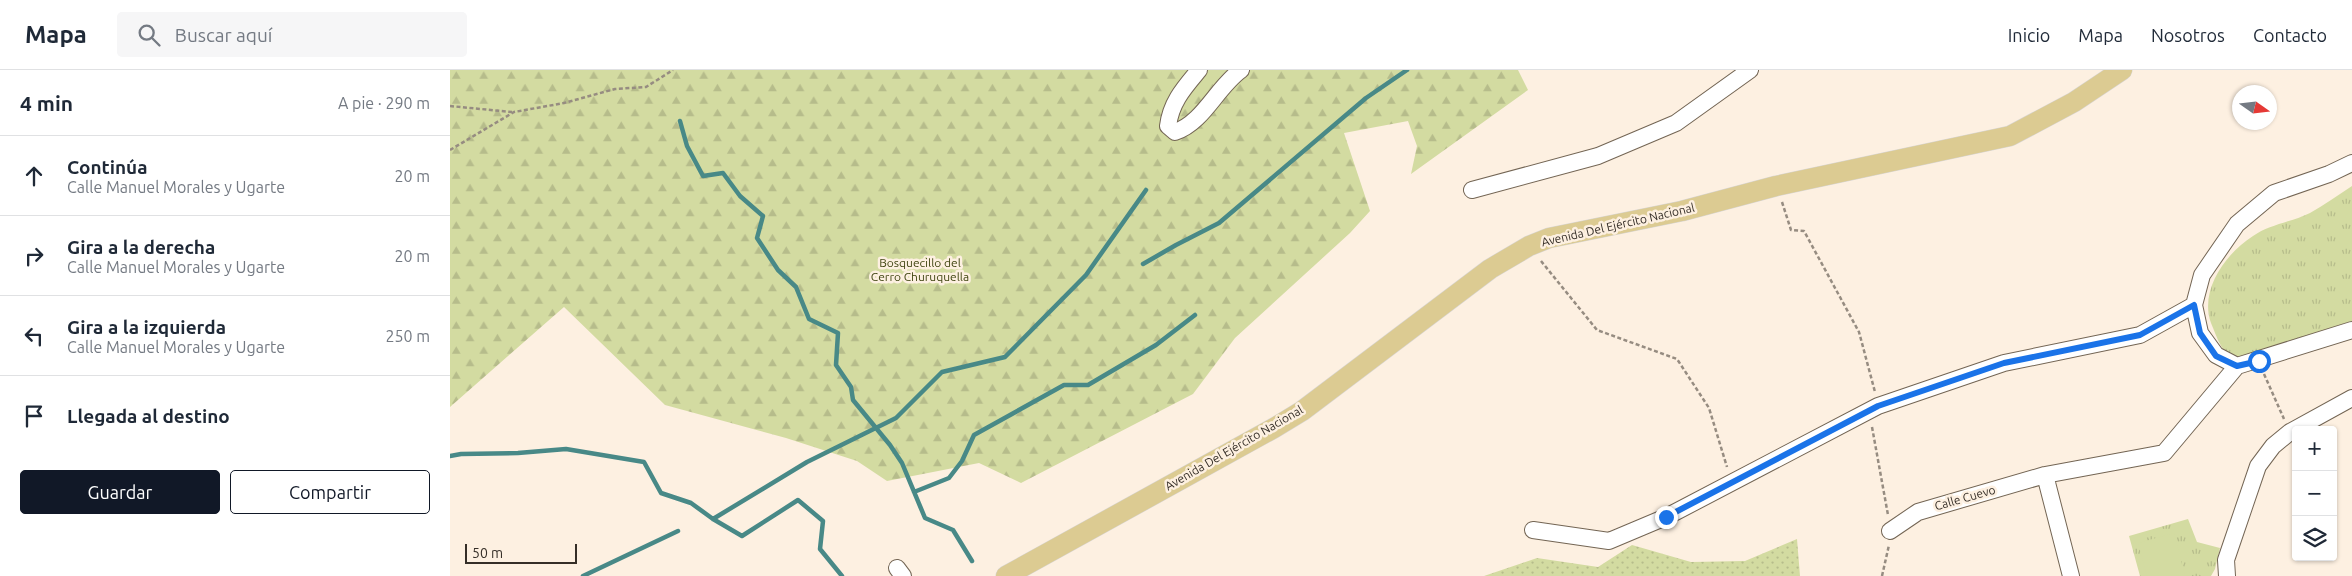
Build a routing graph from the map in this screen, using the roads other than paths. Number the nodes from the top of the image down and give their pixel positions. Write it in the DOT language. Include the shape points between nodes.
graph roads {
  1 [pos="1199,70"];
  2 [pos="1241,70"];
  3 [pos="1750,70"];
  4 [pos="2115,72"];
  5 [pos="2352,163"];
  6 [pos="1472,190"];
  7 [pos="2194,305"];
  8 [pos="2352,330"];
  9 [pos="2237,366"];
  10 [pos="2352,398"];
  11 [pos="2045,475"];
  12 [pos="1533,530"];
  13 [pos="1890,531"];
  14 [pos="1006,576"];
  15 [pos="2072,576"];
  16 [pos="2227,576"];
  1 -- 2 [label="street" via="1175,100 1168,126 1175,132 1188,128 1230,78"];
  3 -- 6 [label="street" via="1668,126 1598,156"];
  4 -- 14 [label="main road, Avenida Del Ejército Nacional" via="2074,102 2010,136 1776,186 1682,211 1549,238 1529,246 1490,269 1295,415"];
  5 -- 7 [label="street" via="2274,193 2237,224 2202,275"];
  7 -- 9 [label="street" via="2200,333 2216,356"];
  7 -- 12 [label="street" via="2140,335 2004,363 1874,408 1666,517 1609,541"];
  8 -- 9 [label="street"];
  9 -- 11 [label="street, Calle Cuevo" via="2164,453"];
  10 -- 16 [label="street" via="2290,432 2273,446 2258,466 2226,560"];
  11 -- 13 [label="street, Calle Cuevo" via="1918,512"];
  11 -- 15 [label="street"];
}
